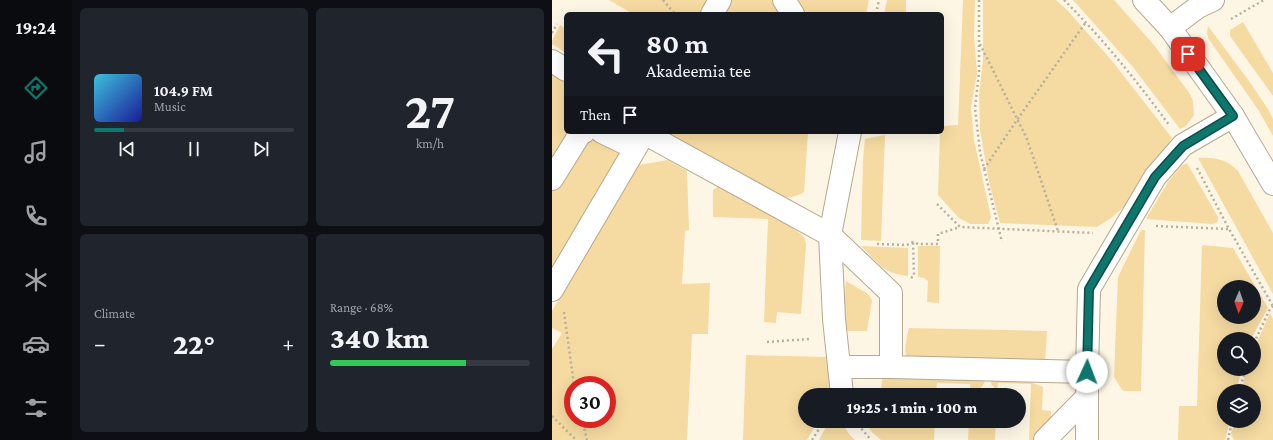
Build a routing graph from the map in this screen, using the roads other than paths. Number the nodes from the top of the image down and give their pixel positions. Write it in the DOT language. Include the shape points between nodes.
graph roads {
  1 [pos="720,0"];
  2 [pos="784,0"];
  3 [pos="1144,0"];
  4 [pos="1213,0"];
  5 [pos="713,12"];
  6 [pos="792,12"];
  7 [pos="1170,28"];
  8 [pos="552,61"];
  9 [pos="564,69"];
  10 [pos="1233,116"];
  11 [pos="580,134"];
  12 [pos="615,134"];
  13 [pos="850,134"];
  14 [pos="641,138"];
  15 [pos="552,179"];
  16 [pos="1273,184"];
  17 [pos="830,235"];
  18 [pos="554,287"];
  19 [pos="839,367"];
  20 [pos="891,367"];
  21 [pos="1087,372"];
  22 [pos="841,388"];
  23 [pos="1086,397"];
  24 [pos="1046,440"];
  25 [pos="1087,440"];
  1 -- 5 [label="street"];
  2 -- 6 [label="street"];
  3 -- 7 [label="street"];
  4 -- 7 [label="street" via="1198,6"];
  7 -- 10 [label="street"];
  8 -- 9 [label="street"];
  10 -- 16 [label="street"];
  10 -- 21 [label="street" via="1183,146 1155,177 1089,289"];
  11 -- 15 [label="street"];
  12 -- 14 [label="street"];
  13 -- 17 [label="street"];
  14 -- 17 [label="street"];
  14 -- 18 [label="street"];
  17 -- 19 [label="street"];
  17 -- 20 [label="street" via="891,293"];
  19 -- 20 [label="street"];
  19 -- 22 [label="street"];
  20 -- 21 [label="street"];
  21 -- 23 [label="street"];
  23 -- 24 [label="street"];
  23 -- 25 [label="street"];
}
